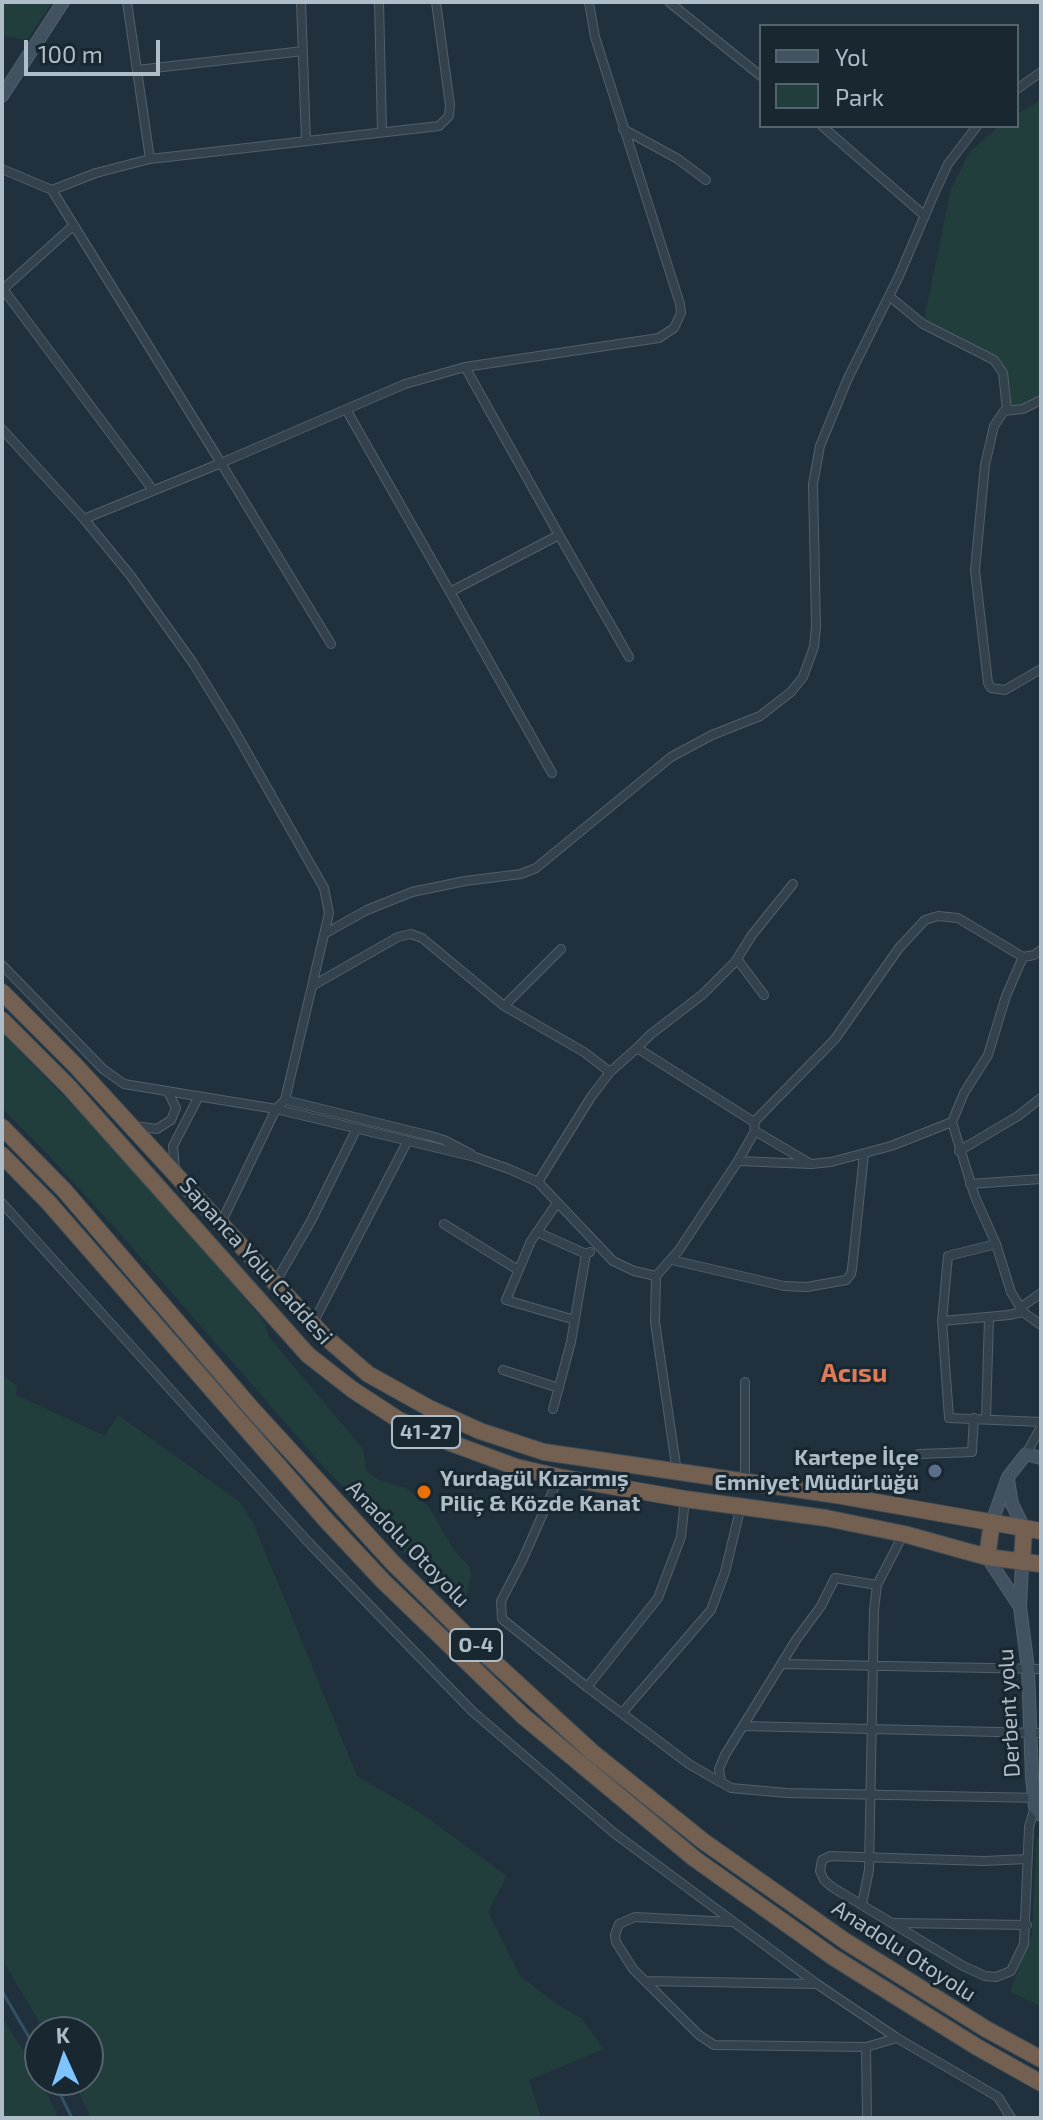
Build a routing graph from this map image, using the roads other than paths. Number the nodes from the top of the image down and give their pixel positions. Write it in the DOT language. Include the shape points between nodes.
graph roads {
  1 [pos="63,2"];
  2 [pos="127,2"];
  3 [pos="301,2"];
  4 [pos="379,2"];
  5 [pos="436,2"];
  6 [pos="589,2"];
  7 [pos="669,2"];
  8 [pos="303,51"];
  9 [pos="137,70"];
  10 [pos="1041,72"];
  11 [pos="759,74"];
  12 [pos="1019,88"];
  13 [pos="2,96"];
  14 [pos="824,128"];
  15 [pos="975,128"];
  16 [pos="623,129"];
  17 [pos="382,132"];
  18 [pos="306,141"];
  19 [pos="150,159"];
  20 [pos="2,169"];
  21 [pos="706,180"];
  22 [pos="52,190"];
  23 [pos="925,216"];
  24 [pos="74,225"];
  25 [pos="2,289"];
  26 [pos="889,296"];
  27 [pos="465,367"];
  28 [pos="1041,400"];
  29 [pos="1007,410"];
  30 [pos="347,411"];
  31 [pos="2,429"];
  32 [pos="221,463"];
  33 [pos="153,490"];
  34 [pos="84,519"];
  35 [pos="559,535"];
  36 [pos="450,592"];
  37 [pos="331,644"];
  38 [pos="629,657"];
  39 [pos="1041,669"];
  40 [pos="552,773"];
  41 [pos="793,884"];
  42 [pos="324,934"];
  43 [pos="561,949"];
  44 [pos="1041,950"];
  45 [pos="1023,957"];
  46 [pos="737,959"];
  47 [pos="2,965"];
  48 [pos="312,986"];
  49 [pos="2,992"];
  50 [pos="764,995"];
  51 [pos="504,1006"];
  52 [pos="2,1020"];
  53 [pos="637,1048"];
  54 [pos="610,1072"];
  55 [pos="168,1092"];
  56 [pos="199,1096"];
  57 [pos="1041,1098"];
  58 [pos="285,1100"];
  59 [pos="276,1109"];
  60 [pos="952,1122"];
  61 [pos="127,1124"];
  62 [pos="754,1126"];
  63 [pos="2,1127"];
  64 [pos="356,1130"];
  65 [pos="407,1142"];
  66 [pos="959,1151"];
  67 [pos="864,1154"];
  68 [pos="2,1155"];
  69 [pos="475,1157"];
  70 [pos="738,1161"];
  71 [pos="811,1164"];
  72 [pos="177,1176"];
  73 [pos="1041,1179"];
  74 [pos="538,1182"];
  75 [pos="970,1184"];
  76 [pos="2,1203"];
  77 [pos="557,1203"];
  78 [pos="220,1223"];
  79 [pos="444,1224"];
  80 [pos="537,1232"];
  81 [pos="996,1244"];
  82 [pos="599,1248"];
  83 [pos="586,1254"];
  84 [pos="672,1260"];
  85 [pos="518,1270"];
  86 [pos="656,1276"];
  87 [pos="275,1283"];
  88 [pos="1041,1293"];
  89 [pos="1021,1310"];
  90 [pos="989,1317"];
  91 [pos="575,1320"];
  92 [pos="942,1321"];
  93 [pos="312,1324"];
  94 [pos="1041,1325"];
  95 [pos="503,1370"];
  96 [pos="745,1382"];
  97 [pos="559,1388"];
  98 [pos="553,1409"];
  99 [pos="974,1418"];
  100 [pos="986,1419"];
  101 [pos="1041,1424"];
  102 [pos="919,1454"];
  103 [pos="1026,1454"];
  104 [pos="1041,1458"];
  105 [pos="677,1472"];
  106 [pos="559,1477"];
  107 [pos="1008,1477"];
  108 [pos="745,1482"];
  109 [pos="685,1499"];
  110 [pos="741,1506"];
  111 [pos="992,1522"];
  112 [pos="1032,1530"];
  113 [pos="904,1534"];
  114 [pos="987,1557"];
  115 [pos="1022,1562"];
  116 [pos="1041,1564"];
  117 [pos="877,1585"];
  118 [pos="1020,1607"];
  119 [pos="782,1664"];
  120 [pos="874,1666"];
  121 [pos="1035,1669"];
  122 [pos="587,1687"];
  123 [pos="622,1713"];
  124 [pos="743,1726"];
  125 [pos="873,1729"];
  126 [pos="1036,1733"];
  127 [pos="721,1782"];
  128 [pos="871,1794"];
  129 [pos="1038,1804"];
  130 [pos="870,1857"];
  131 [pos="1027,1859"];
  132 [pos="862,1904"];
  133 [pos="732,1922"];
  134 [pos="894,1923"];
  135 [pos="1027,1925"];
  136 [pos="645,1981"];
  137 [pos="817,1984"];
  138 [pos="897,2038"];
  139 [pos="866,2047"];
  140 [pos="1041,2059"];
  141 [pos="1041,2083"];
  142 [pos="867,2118"];
  143 [pos="1011,2118"];
  1 -- 13 [label="street"];
  2 -- 9 [label="street"];
  3 -- 8 [label="street"];
  4 -- 17 [label="street"];
  5 -- 17 [label="street" via="449,116 432,128"];
  6 -- 16 [label="street"];
  7 -- 11 [label="street"];
  8 -- 9 [label="street"];
  8 -- 18 [label="street"];
  9 -- 19 [label="street"];
  10 -- 12 [label="street"];
  14 -- 23 [label="street"];
  15 -- 23 [label="street" via="948,164"];
  16 -- 21 [label="street"];
  16 -- 27 [label="street" via="680,304 678,321 659,338"];
  17 -- 18 [label="street"];
  18 -- 19 [label="street"];
  19 -- 22 [label="street"];
  20 -- 22 [label="street"];
  22 -- 24 [label="street"];
  23 -- 26 [label="street"];
  24 -- 25 [label="street"];
  24 -- 32 [label="street"];
  25 -- 33 [label="street"];
  26 -- 29 [label="street" via="923,324 994,360 1003,373"];
  26 -- 42 [label="street" via="820,446 813,484 814,647 791,692 760,716 671,757 536,868 412,892"];
  27 -- 30 [label="street" via="380,393"];
  27 -- 35 [label="street"];
  28 -- 29 [label="street"];
  29 -- 39 [label="street" via="994,426 978,533 975,570 984,668 991,688 998,691"];
  30 -- 32 [label="street"];
  30 -- 36 [label="street"];
  31 -- 34 [label="street"];
  32 -- 33 [label="street"];
  32 -- 37 [label="street"];
  33 -- 34 [label="street"];
  34 -- 42 [label="street" via="193,663 245,748 324,888 329,904"];
  35 -- 36 [label="street"];
  35 -- 38 [label="street"];
  36 -- 40 [label="street"];
  41 -- 46 [label="street"];
  42 -- 48 [label="street"];
  43 -- 51 [label="street"];
  44 -- 45 [label="street"];
  45 -- 60 [label="street" via="988,1055"];
  45 -- 62 [label="street" via="958,918 925,920 835,1039"];
  46 -- 50 [label="street"];
  46 -- 53 [label="street"];
  47 -- 55 [label="street" via="117,1080"];
  48 -- 51 [label="street" via="411,934"];
  48 -- 58 [label="street"];
  49 -- 61 [label="highway, Sapanca Yolu Caddesi"];
  51 -- 54 [label="street"];
  52 -- 106 [label="highway, Sapanca Yolu Caddesi / 41-27" via="69,1087 308,1355 399,1420 506,1464"];
  53 -- 54 [label="street"];
  53 -- 62 [label="street"];
  54 -- 74 [label="street"];
  55 -- 56 [label="street"];
  55 -- 61 [label="street" via="176,1108 167,1124 148,1129"];
  56 -- 59 [label="street"];
  56 -- 72 [label="street" via="173,1146"];
  57 -- 66 [label="street"];
  58 -- 59 [label="street"];
  58 -- 69 [label="street" via="427,1135"];
  59 -- 64 [label="street"];
  59 -- 78 [label="street"];
  60 -- 66 [label="street"];
  60 -- 67 [label="street"];
  61 -- 72 [label="highway, Sapanca Yolu Caddesi"];
  62 -- 70 [label="street"];
  62 -- 71 [label="street"];
  63 -- 140 [label="highway, Anadolu Otoyolu / O-4" via="73,1200 372,1540 581,1742 703,1841 833,1933"];
  64 -- 65 [label="street"];
  64 -- 87 [label="street"];
  65 -- 69 [label="street"];
  65 -- 93 [label="street"];
  66 -- 75 [label="street"];
  67 -- 71 [label="street"];
  67 -- 84 [label="street" via="852,1269 846,1280 784,1286"];
  68 -- 141 [label="highway, Anadolu Otoyolu / O-4" via="325,1519 523,1716 695,1859 821,1949"];
  69 -- 74 [label="street"];
  70 -- 71 [label="street"];
  70 -- 84 [label="street"];
  72 -- 78 [label="highway, Sapanca Yolu Caddesi"];
  73 -- 75 [label="street"];
  74 -- 77 [label="street"];
  75 -- 81 [label="street"];
  76 -- 133 [label="street" via="309,1543 472,1711 614,1833"];
  77 -- 80 [label="street"];
  77 -- 82 [label="street"];
  78 -- 87 [label="highway, Sapanca Yolu Caddesi"];
  79 -- 85 [label="street"];
  80 -- 83 [label="street"];
  80 -- 85 [label="street"];
  81 -- 89 [label="street"];
  81 -- 92 [label="street" via="948,1256"];
  82 -- 83 [label="street"];
  82 -- 86 [label="street" via="620,1265"];
  83 -- 91 [label="street"];
  84 -- 86 [label="street"];
  85 -- 91 [label="street" via="506,1300"];
  86 -- 105 [label="street" via="655,1322"];
  87 -- 93 [label="highway, Sapanca Yolu Caddesi"];
  88 -- 89 [label="street"];
  89 -- 90 [label="street"];
  89 -- 94 [label="street"];
  90 -- 92 [label="street"];
  90 -- 100 [label="street"];
  91 -- 97 [label="street"];
  92 -- 99 [label="street" via="949,1418"];
  93 -- 105 [label="highway, Sapanca Yolu Caddesi" via="368,1374 480,1431 544,1452"];
  95 -- 97 [label="street"];
  96 -- 108 [label="street"];
  97 -- 98 [label="street"];
  99 -- 100 [label="street"];
  99 -- 102 [label="street" via="972,1452"];
  100 -- 101 [label="street"];
  101 -- 103 [label="street"];
  103 -- 104 [label="street"];
  103 -- 107 [label="street"];
  105 -- 108 [label="highway, Sapanca Yolu Caddesi"];
  106 -- 109 [label="highway, Sapanca Yolu Caddesi / 41-27"];
  106 -- 122 [label="street" via="501,1601 500,1614"];
  107 -- 111 [label="street"];
  107 -- 112 [label="street" via="1012,1504"];
  108 -- 111 [label="highway, Sapanca Yolu Caddesi"];
  109 -- 110 [label="highway, Sapanca Yolu Caddesi / 41-27"];
  109 -- 122 [label="street" via="681,1537 658,1598"];
  110 -- 113 [label="highway, Sapanca Yolu Caddesi / 41-27"];
  110 -- 123 [label="street" via="711,1610"];
  111 -- 112 [label="highway, Sapanca Yolu Caddesi"];
  111 -- 114 [label="highway"];
  112 -- 115 [label="highway"];
  113 -- 114 [label="highway, Sapanca Yolu Caddesi / 41-27"];
  113 -- 117 [label="street"];
  114 -- 115 [label="highway, Sapanca Yolu Caddesi / 41-27"];
  114 -- 118 [label="street"];
  115 -- 116 [label="highway, Sapanca Yolu Caddesi / 41-27"];
  115 -- 118 [label="street, Derbent yolu"];
  117 -- 119 [label="street" via="835,1578"];
  117 -- 120 [label="street"];
  118 -- 121 [label="street, Derbent yolu"];
  119 -- 120 [label="street"];
  119 -- 124 [label="street"];
  120 -- 121 [label="street"];
  120 -- 125 [label="street"];
  121 -- 126 [label="street, Derbent yolu"];
  122 -- 123 [label="street"];
  123 -- 127 [label="street"];
  124 -- 125 [label="street"];
  124 -- 127 [label="street" via="721,1762"];
  125 -- 126 [label="street"];
  125 -- 128 [label="street"];
  126 -- 129 [label="street, Derbent yolu"];
  127 -- 128 [label="street" via="746,1790"];
  128 -- 129 [label="street"];
  128 -- 130 [label="street"];
  129 -- 131 [label="street" via="1030,1819"];
  130 -- 131 [label="street"];
  130 -- 132 [label="street"];
  130 -- 132 [label="street" via="830,1856 820,1865 824,1880"];
  131 -- 135 [label="street"];
  132 -- 134 [label="street"];
  133 -- 136 [label="street" via="623,1920 616,1942"];
  133 -- 137 [label="street"];
  134 -- 135 [label="street"];
  134 -- 135 [label="street" via="991,1978 1015,1966"];
  136 -- 137 [label="street"];
  136 -- 139 [label="street" via="714,2045"];
  137 -- 138 [label="street"];
  138 -- 139 [label="street"];
  138 -- 143 [label="street" via="991,2092"];
  139 -- 142 [label="street"];
}
